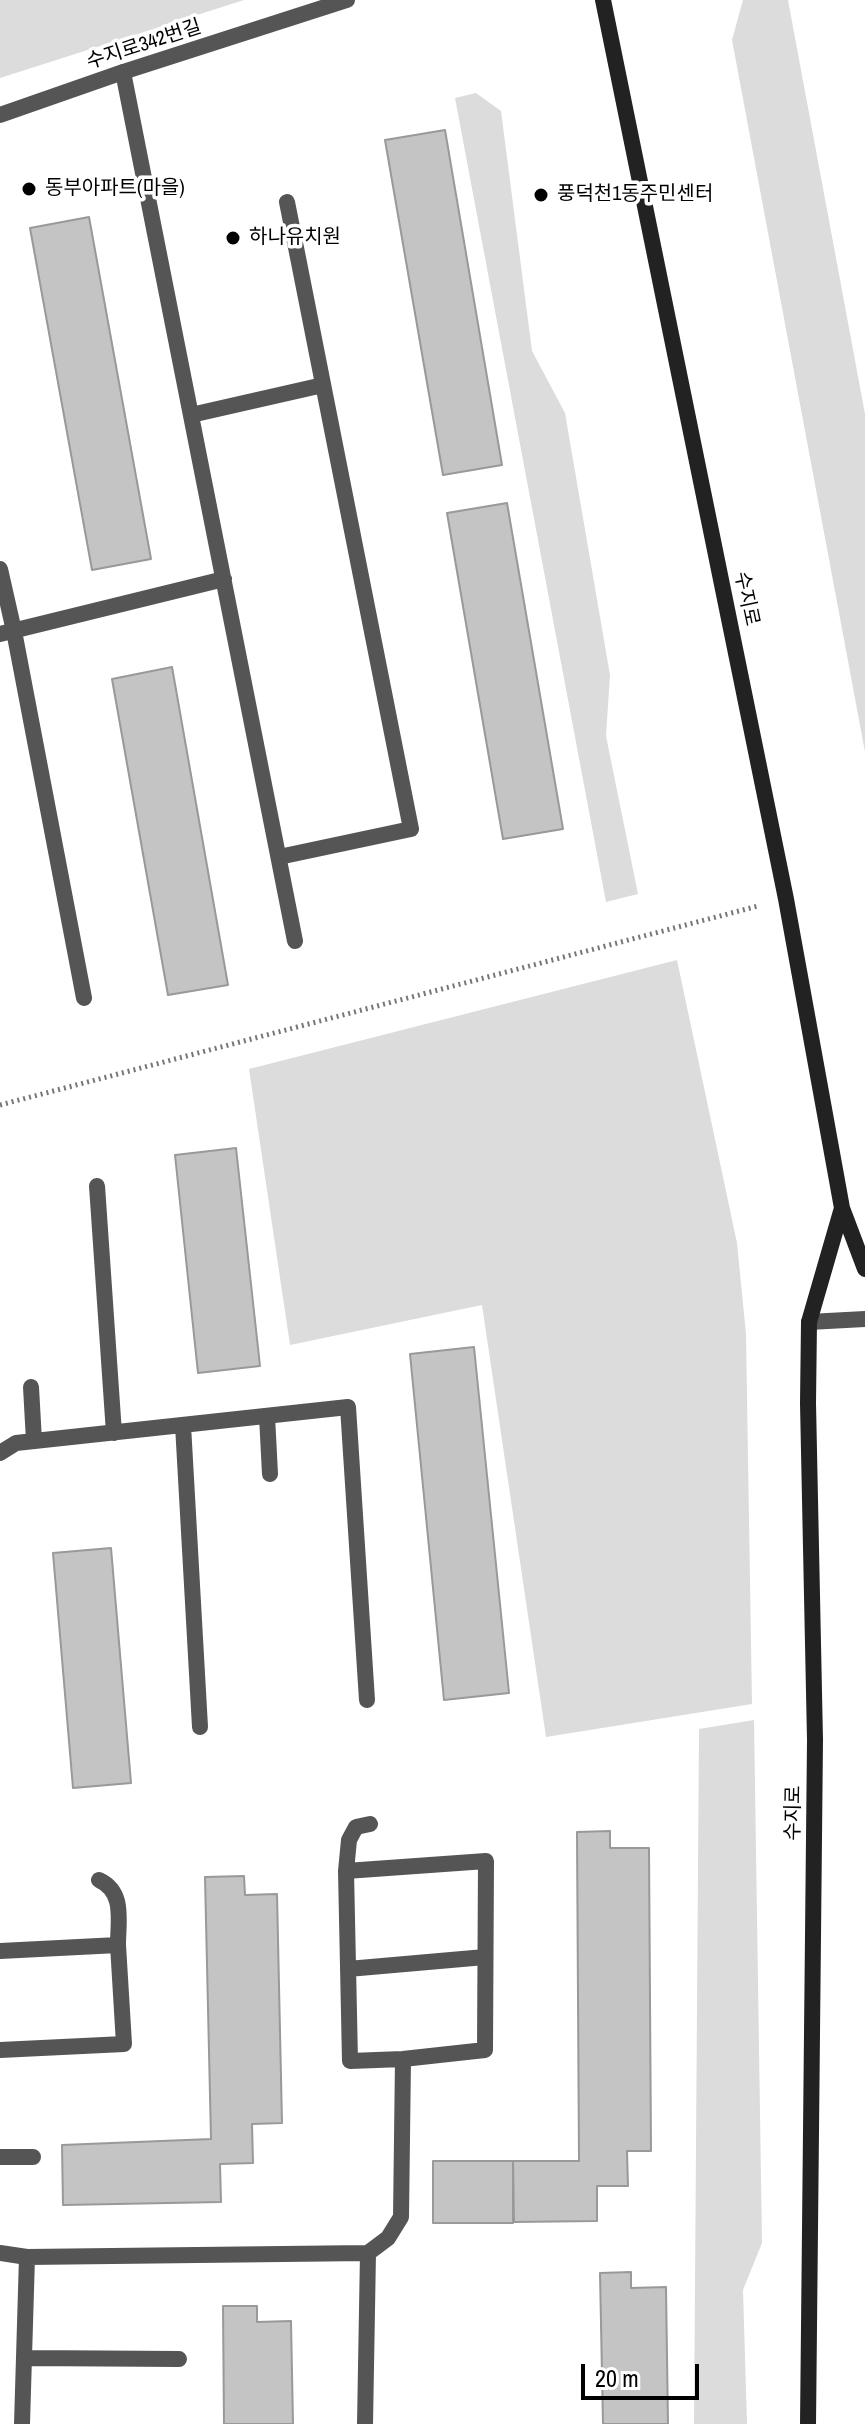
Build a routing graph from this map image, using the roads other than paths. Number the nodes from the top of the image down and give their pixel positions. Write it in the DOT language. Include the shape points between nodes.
graph roads {
  1 [pos="347,0"];
  2 [pos="603,0"];
  3 [pos="123,72"];
  4 [pos="0,115"];
  5 [pos="287,202"];
  6 [pos="323,385"];
  7 [pos="191,415"];
  8 [pos="0,569"];
  9 [pos="224,579"];
  10 [pos="7,632"];
  11 [pos="279,857"];
  12 [pos="295,941"];
  13 [pos="84,998"];
  14 [pos="97,1186"];
  15 [pos="842,1208"];
  16 [pos="865,1269"];
  17 [pos="865,1319"];
  18 [pos="809,1322"];
  19 [pos="31,1387"];
  20 [pos="267,1416"];
  21 [pos="183,1425"];
  22 [pos="114,1433"];
  23 [pos="34,1441"];
  24 [pos="0,1453"];
  25 [pos="270,1474"];
  26 [pos="367,1700"];
  27 [pos="200,1727"];
  28 [pos="370,1824"];
  29 [pos="346,1871"];
  30 [pos="99,1880"];
  31 [pos="118,1945"];
  32 [pos="0,1951"];
  33 [pos="485,1957"];
  34 [pos="348,1969"];
  35 [pos="0,2050"];
  36 [pos="403,2059"];
  37 [pos="0,2157"];
  38 [pos="33,2157"];
  39 [pos="0,2253"];
  40 [pos="368,2253"];
  41 [pos="27,2257"];
  42 [pos="24,2358"];
  43 [pos="179,2359"];
  44 [pos="22,2424"];
  45 [pos="365,2424"];
  46 [pos="808,2424"];
  1 -- 3 [label="street, 수지로342번길"];
  2 -- 15 [label="main road, 수지로" via="786,899"];
  3 -- 4 [label="street, 수지로342번길"];
  3 -- 7 [label="street"];
  5 -- 6 [label="street"];
  6 -- 7 [label="street"];
  6 -- 11 [label="street" via="411,829"];
  7 -- 9 [label="street"];
  8 -- 10 [label="street"];
  9 -- 10 [label="street"];
  9 -- 11 [label="street"];
  10 -- 13 [label="street"];
  11 -- 12 [label="street"];
  14 -- 22 [label="street"];
  15 -- 16 [label="main road, 수지로"];
  15 -- 18 [label="main road, 수지로"];
  17 -- 18 [label="street"];
  18 -- 46 [label="main road, 수지로" via="815,1740"];
  19 -- 23 [label="street"];
  20 -- 21 [label="street"];
  20 -- 25 [label="street"];
  20 -- 26 [label="street" via="348,1407"];
  21 -- 22 [label="street"];
  21 -- 27 [label="street"];
  22 -- 23 [label="street"];
  23 -- 24 [label="street" via="16,1443"];
  28 -- 29 [label="street" via="356,1827 349,1840"];
  29 -- 33 [label="street" via="486,1861"];
  29 -- 34 [label="street"];
  30 -- 31 [label="street" via="111,1886 118,1900"];
  31 -- 32 [label="street"];
  31 -- 35 [label="street" via="124,2044"];
  33 -- 34 [label="street"];
  33 -- 36 [label="street" via="485,2050"];
  34 -- 36 [label="street" via="350,2061"];
  36 -- 40 [label="street" via="401,2217 388,2238"];
  37 -- 38 [label="street"];
  39 -- 41 [label="street"];
  40 -- 41 [label="street"];
  40 -- 45 [label="street"];
  41 -- 42 [label="street"];
  42 -- 43 [label="street"];
  42 -- 44 [label="street"];
}
